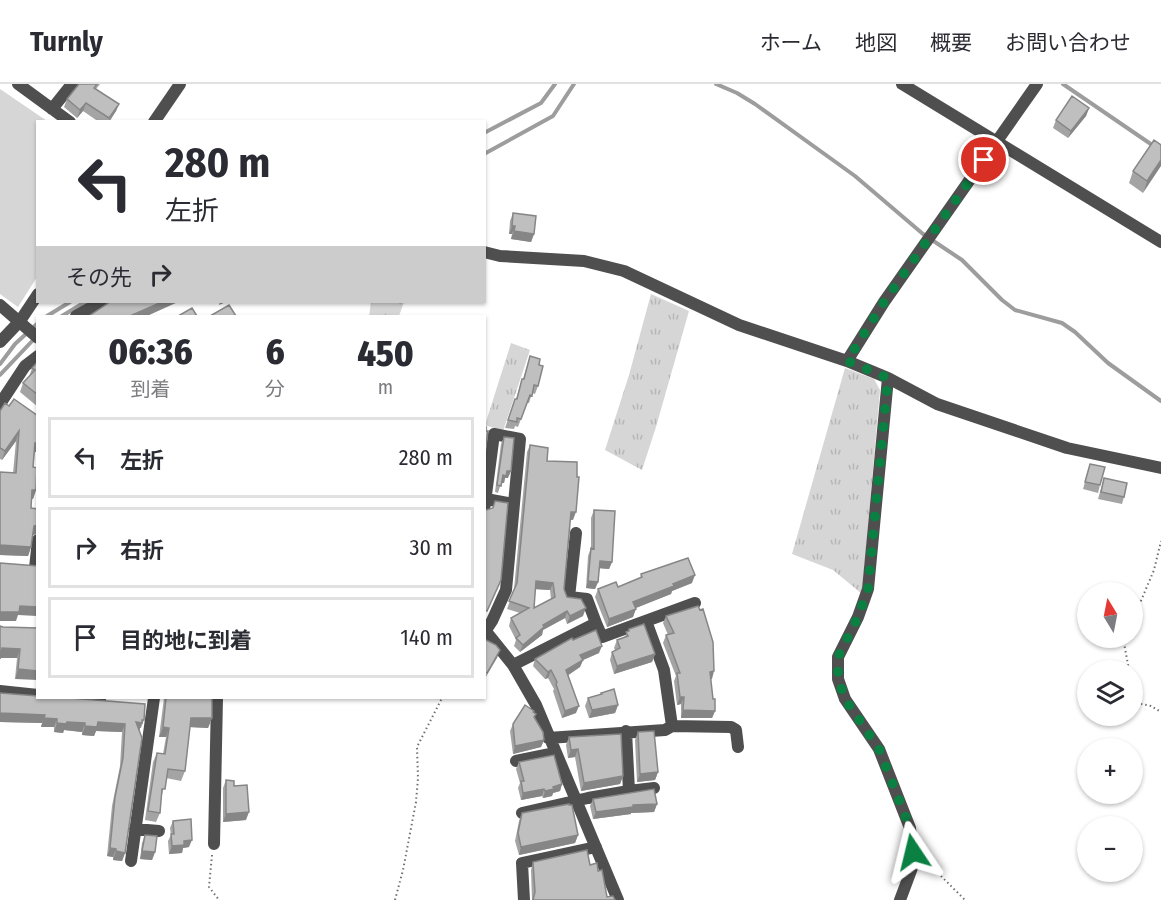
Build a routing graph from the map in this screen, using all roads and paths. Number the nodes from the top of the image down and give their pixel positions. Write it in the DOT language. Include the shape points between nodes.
graph roads {
  1 [pos="18,84"];
  2 [pos="72,84"];
  3 [pos="180,84"];
  4 [pos="902,84"];
  5 [pos="1037,84"];
  6 [pos="52,109"];
  7 [pos="67,120"];
  8 [pos="155,120"];
  9 [pos="997,141"];
  10 [pos="1161,242"];
  11 [pos="486,252"];
  12 [pos="36,297"];
  13 [pos="99,303"];
  14 [pos="0,305"];
  15 [pos="78,315"];
  16 [pos="20,321"];
  17 [pos="36,336"];
  18 [pos="0,342"];
  19 [pos="36,358"];
  20 [pos="847,361"];
  21 [pos="888,378"];
  22 [pos="7,400"];
  23 [pos="1161,468"];
  24 [pos="486,497"];
  25 [pos="514,504"];
  26 [pos="486,505"];
  27 [pos="576,533"];
  28 [pos="1161,541"];
  29 [pos="36,549"];
  30 [pos="32,568"];
  31 [pos="1143,596"];
  32 [pos="695,603"];
  33 [pos="646,621"];
  34 [pos="596,623"];
  35 [pos="486,629"];
  36 [pos="486,631"];
  37 [pos="513,666"];
  38 [pos="0,691"];
  39 [pos="36,695"];
  40 [pos="83,699"];
  41 [pos="217,699"];
  42 [pos="441,699"];
  43 [pos="111,701"];
  44 [pos="150,702"];
  45 [pos="1143,704"];
  46 [pos="1161,712"];
  47 [pos="672,726"];
  48 [pos="626,731"];
  49 [pos="548,738"];
  50 [pos="738,747"];
  51 [pos="555,753"];
  52 [pos="516,761"];
  53 [pos="654,788"];
  54 [pos="629,791"];
  55 [pos="576,800"];
  56 [pos="522,813"];
  57 [pos="135,830"];
  58 [pos="159,831"];
  59 [pos="214,844"];
  60 [pos="596,847"];
  61 [pos="913,852"];
  62 [pos="131,861"];
  63 [pos="617,899"];
  64 [pos="219,900"];
  65 [pos="395,900"];
  66 [pos="524,900"];
  67 [pos="603,900"];
  68 [pos="900,900"];
  69 [pos="965,900"];
  1 -- 6 [label="street"];
  2 -- 6 [label="street"];
  3 -- 8 [label="street"];
  4 -- 9 [label="street"];
  5 -- 9 [label="street"];
  6 -- 7 [label="street"];
  9 -- 10 [label="street"];
  9 -- 20 [label="street"];
  11 -- 20 [label="street" via="584,261 624,271 739,325"];
  12 -- 16 [label="street"];
  13 -- 15 [label="street"];
  14 -- 16 [label="street"];
  16 -- 17 [label="street"];
  16 -- 18 [label="street"];
  19 -- 22 [label="street" via="25,366"];
  20 -- 21 [label="street"];
  21 -- 23 [label="street" via="937,404 1067,448"];
  21 -- 61 [label="street" via="868,589 838,657 838,679 845,699 879,749 910,828"];
  24 -- 25 [label="street" via="494,434 520,439"];
  25 -- 26 [label="street"];
  25 -- 35 [label="street" via="506,590"];
  27 -- 34 [label="street" via="569,597 587,599"];
  28 -- 31 [label="path"];
  29 -- 30 [label="street"];
  32 -- 33 [label="street"];
  33 -- 34 [label="street" via="602,637"];
  33 -- 47 [label="street" via="664,670"];
  34 -- 37 [label="street"];
  36 -- 37 [label="street"];
  37 -- 49 [label="street" via="536,705"];
  38 -- 39 [label="street"];
  40 -- 43 [label="street"];
  41 -- 59 [label="street"];
  42 -- 65 [label="path" via="415,752 416,802"];
  44 -- 57 [label="street"];
  45 -- 46 [label="path"];
  47 -- 48 [label="street" via="665,730"];
  47 -- 50 [label="street" via="731,727 736,730"];
  48 -- 49 [label="street"];
  48 -- 54 [label="street"];
  49 -- 51 [label="street"];
  51 -- 52 [label="street"];
  51 -- 55 [label="street"];
  53 -- 54 [label="street"];
  54 -- 55 [label="street"];
  55 -- 56 [label="street"];
  55 -- 60 [label="street"];
  57 -- 58 [label="street"];
  57 -- 62 [label="street"];
  59 -- 64 [label="path" via="209,887"];
  60 -- 63 [label="street"];
  60 -- 66 [label="street" via="522,862"];
  61 -- 68 [label="street" via="912,868"];
  61 -- 69 [label="path"];
  63 -- 67 [label="street"];
}
